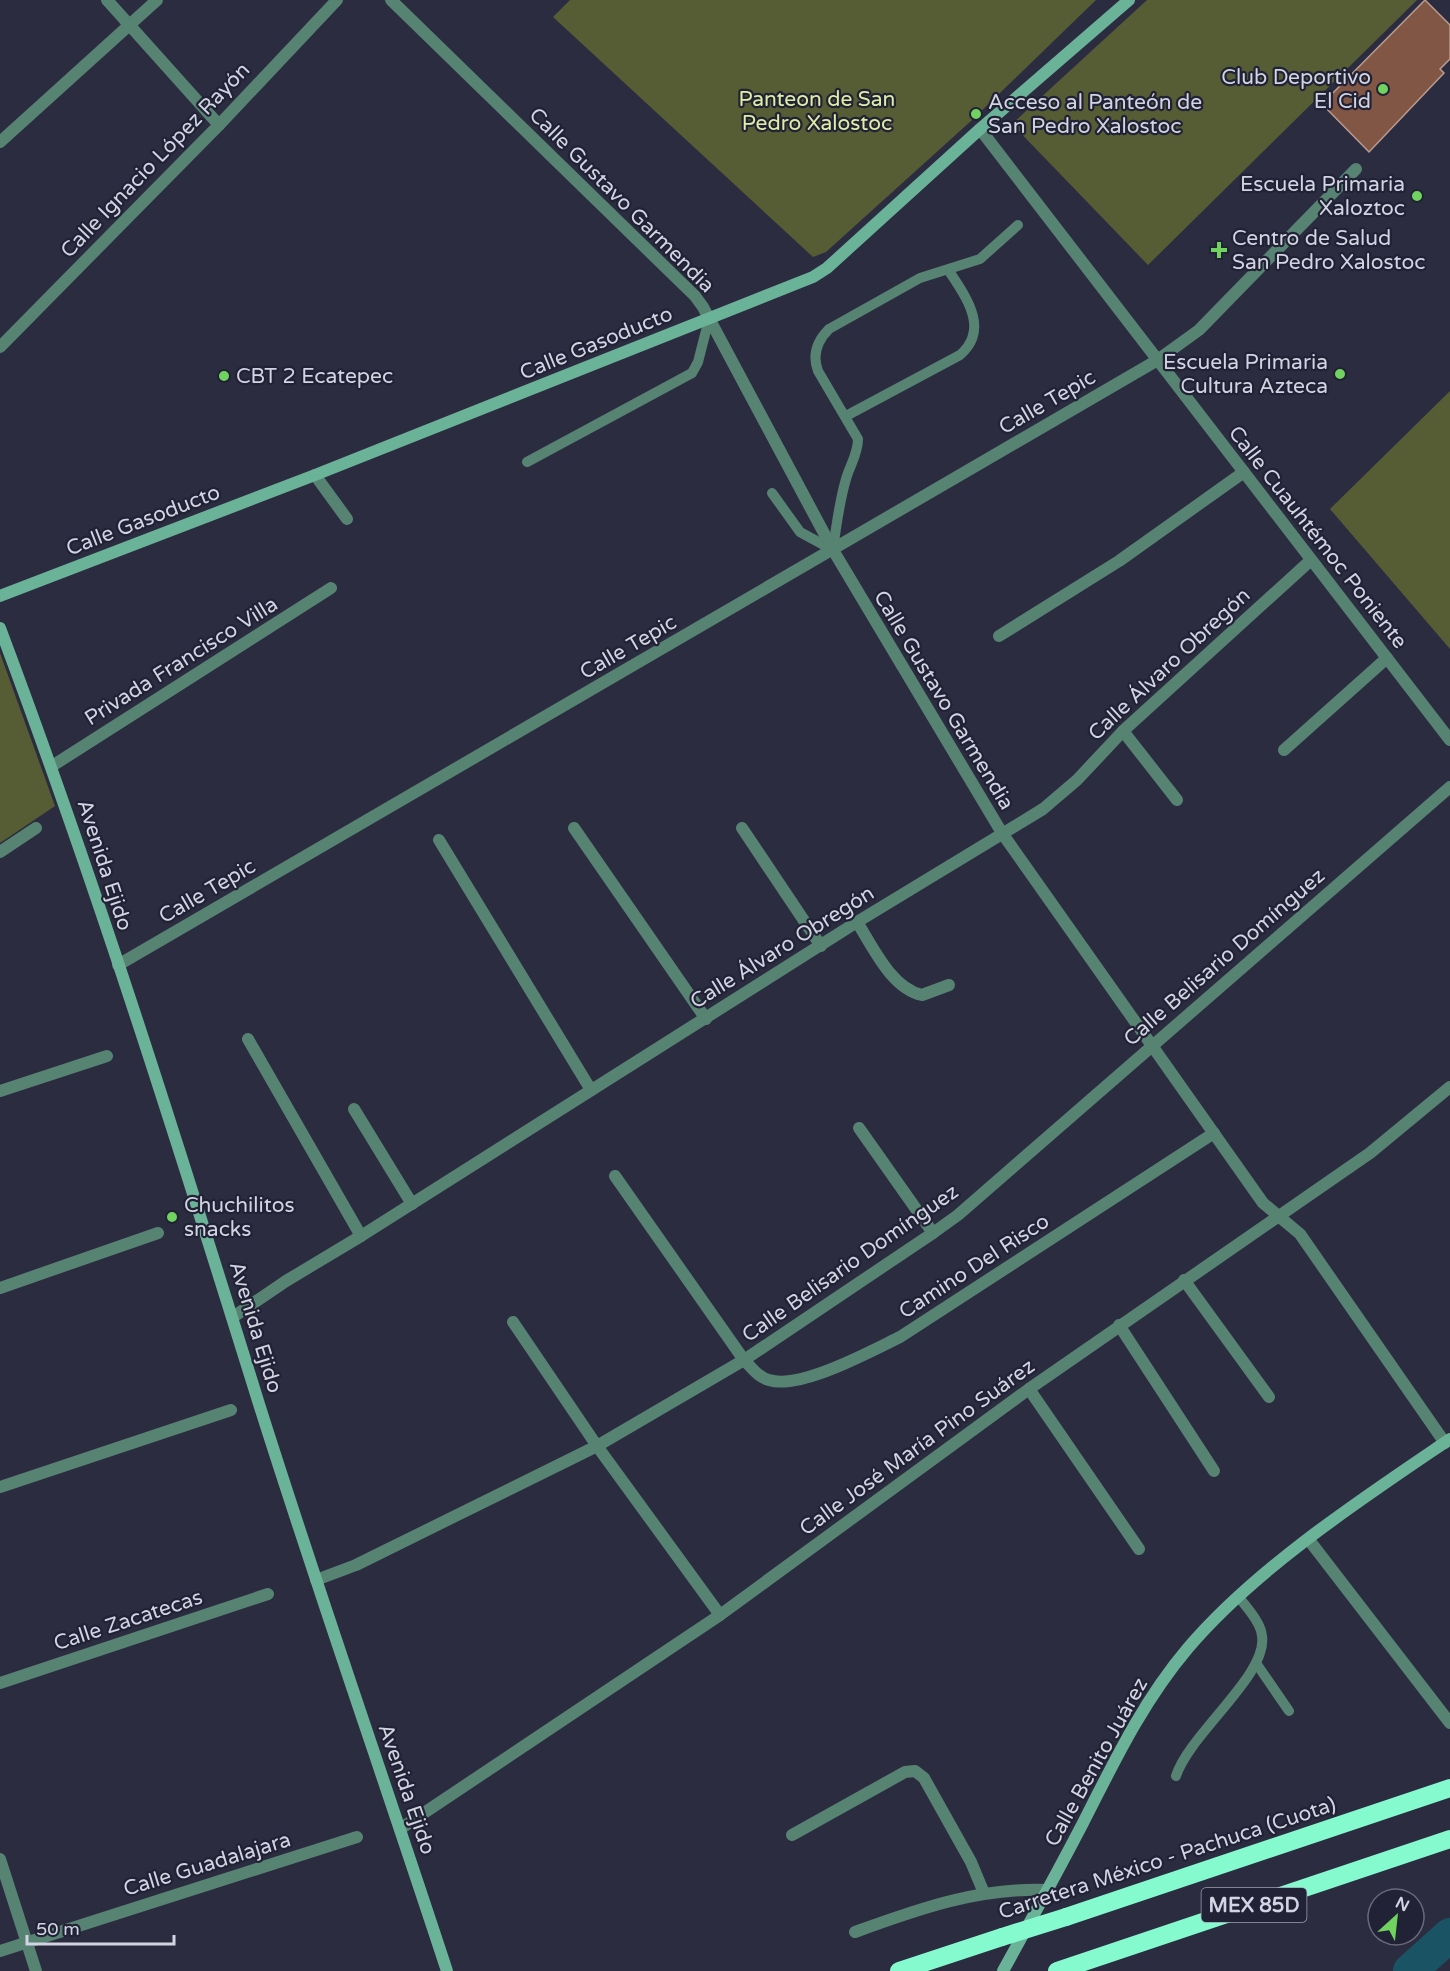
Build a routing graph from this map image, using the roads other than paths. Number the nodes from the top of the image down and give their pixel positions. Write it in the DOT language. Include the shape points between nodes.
graph roads {
  1 [pos="107,0"];
  2 [pos="157,0"];
  3 [pos="337,0"];
  4 [pos="391,0"];
  5 [pos="1129,0"];
  6 [pos="130,26"];
  7 [pos="219,125"];
  8 [pos="980,129"];
  9 [pos="0,142"];
  10 [pos="1356,169"];
  11 [pos="1017,225"];
  12 [pos="949,271"];
  13 [pos="709,319"];
  14 [pos="0,347"];
  15 [pos="1156,361"];
  16 [pos="846,416"];
  17 [pos="526,462"];
  18 [pos="1244,472"];
  19 [pos="315,475"];
  20 [pos="772,493"];
  21 [pos="347,519"];
  22 [pos="833,550"];
  23 [pos="1311,560"];
  24 [pos="331,588"];
  25 [pos="0,596"];
  26 [pos="0,628"];
  27 [pos="999,636"];
  28 [pos="1387,658"];
  29 [pos="1123,731"];
  30 [pos="1450,740"];
  31 [pos="1284,750"];
  32 [pos="52,766"];
  33 [pos="1450,787"];
  34 [pos="1177,800"];
  35 [pos="36,828"];
  36 [pos="574,828"];
  37 [pos="742,828"];
  38 [pos="1002,833"];
  39 [pos="439,840"];
  40 [pos="0,852"];
  41 [pos="857,922"];
  42 [pos="821,946"];
  43 [pos="118,965"];
  44 [pos="948,985"];
  45 [pos="706,1018"];
  46 [pos="248,1039"];
  47 [pos="1154,1045"];
  48 [pos="107,1056"];
  49 [pos="1450,1087"];
  50 [pos="591,1090"];
  51 [pos="0,1091"];
  52 [pos="354,1108"];
  53 [pos="859,1128"];
  54 [pos="1214,1134"];
  55 [pos="615,1176"];
  56 [pos="412,1204"];
  57 [pos="1279,1217"];
  58 [pos="158,1233"];
  59 [pos="933,1233"];
  60 [pos="361,1236"];
  61 [pos="1184,1280"];
  62 [pos="0,1288"];
  63 [pos="233,1317"];
  64 [pos="513,1322"];
  65 [pos="1119,1325"];
  66 [pos="744,1360"];
  67 [pos="1029,1389"];
  68 [pos="1269,1397"];
  69 [pos="231,1410"];
  70 [pos="1448,1443"];
  71 [pos="597,1446"];
  72 [pos="1214,1471"];
  73 [pos="0,1488"];
  74 [pos="1309,1540"];
  75 [pos="1139,1549"];
  76 [pos="316,1580"];
  77 [pos="268,1594"];
  78 [pos="1238,1596"];
  79 [pos="720,1615"];
  80 [pos="1256,1663"];
  81 [pos="0,1683"];
  82 [pos="1289,1711"];
  83 [pos="1450,1723"];
  84 [pos="1176,1776"];
  85 [pos="1450,1788"];
  86 [pos="400,1829"];
  87 [pos="792,1835"];
  88 [pos="357,1838"];
  89 [pos="1450,1839"];
  90 [pos="0,1859"];
  91 [pos="1048,1890"];
  92 [pos="984,1893"];
  93 [pos="855,1932"];
  94 [pos="26,1942"];
  95 [pos="0,1951"];
  96 [pos="36,1971"];
  97 [pos="447,1971"];
  98 [pos="899,1971"];
  99 [pos="1003,1971"];
  100 [pos="1057,1971"];
  1 -- 6 [label="street"];
  2 -- 6 [label="street"];
  3 -- 7 [label="street, Calle Ignacio López Rayón"];
  4 -- 13 [label="street, Calle Gustavo Garmendia" via="695,296"];
  5 -- 8 [label="main road, Calle Gasoducto"];
  6 -- 7 [label="street"];
  6 -- 9 [label="street"];
  7 -- 14 [label="street, Calle Ignacio López Rayón"];
  8 -- 13 [label="main road, Calle Gasoducto" via="826,268 813,277"];
  8 -- 15 [label="street, Calle Cuauhtémoc Poniente"];
  10 -- 15 [label="street, Calle Tepic" via="1199,330"];
  11 -- 12 [label="lane" via="980,260"];
  12 -- 16 [label="lane" via="973,314 973,338 968,348"];
  12 -- 16 [label="lane" via="920,278 829,329 822,337 814,360"];
  13 -- 17 [label="lane" via="692,373"];
  13 -- 19 [label="main road, Calle Gasoducto"];
  13 -- 22 [label="street, Calle Gustavo Garmendia"];
  15 -- 18 [label="street, Calle Cuauhtémoc Poniente"];
  15 -- 22 [label="street, Calle Tepic"];
  16 -- 22 [label="lane" via="858,439 858,449 846,477"];
  18 -- 23 [label="street, Calle Cuauhtémoc Poniente"];
  18 -- 27 [label="street" via="1119,561"];
  19 -- 21 [label="street"];
  19 -- 25 [label="main road, Calle Gasoducto"];
  20 -- 22 [label="lane" via="800,532"];
  22 -- 38 [label="street, Calle Gustavo Garmendia"];
  22 -- 43 [label="street, Calle Tepic"];
  23 -- 28 [label="street, Calle Cuauhtémoc Poniente"];
  23 -- 29 [label="street, Calle Álvaro Obregón"];
  24 -- 32 [label="street, Privada Francisco Villa"];
  26 -- 32 [label="main road, Avenida Ejido"];
  28 -- 30 [label="street, Calle Cuauhtémoc Poniente"];
  28 -- 31 [label="street"];
  29 -- 34 [label="street"];
  29 -- 38 [label="street, Calle Álvaro Obregón" via="1062,794"];
  32 -- 43 [label="main road, Avenida Ejido"];
  33 -- 47 [label="street, Calle Belisario Domínguez"];
  35 -- 40 [label="street"];
  36 -- 45 [label="street"];
  37 -- 42 [label="street"];
  38 -- 41 [label="street, Calle Álvaro Obregón"];
  38 -- 47 [label="street, Calle Gustavo Garmendia"];
  39 -- 50 [label="street"];
  41 -- 42 [label="street, Calle Álvaro Obregón"];
  41 -- 44 [label="street" via="893,976 905,987 922,995"];
  42 -- 45 [label="street, Calle Álvaro Obregón"];
  43 -- 63 [label="main road, Avenida Ejido"];
  45 -- 50 [label="street, Calle Álvaro Obregón"];
  46 -- 60 [label="street"];
  47 -- 54 [label="street, Calle Gustavo Garmendia"];
  47 -- 59 [label="street, Calle Belisario Domínguez"];
  48 -- 51 [label="street"];
  49 -- 57 [label="street, Calle José María Pino Suárez" via="1370,1153"];
  50 -- 56 [label="street, Calle Álvaro Obregón"];
  52 -- 56 [label="street"];
  53 -- 59 [label="street"];
  54 -- 57 [label="street, Calle Gustavo Garmendia" via="1263,1203"];
  54 -- 66 [label="street, Camino Del Risco" via="926,1322 859,1358 813,1375 777,1382 758,1375"];
  55 -- 66 [label="street, Camino Del Risco"];
  56 -- 60 [label="street, Calle Álvaro Obregón"];
  57 -- 61 [label="street, Calle José María Pino Suárez"];
  57 -- 70 [label="street, Calle Gustavo Garmendia" via="1300,1234"];
  58 -- 62 [label="street"];
  59 -- 66 [label="street, Calle Belisario Domínguez"];
  60 -- 63 [label="street, Calle Álvaro Obregón"];
  61 -- 65 [label="street, Calle José María Pino Suárez"];
  61 -- 68 [label="street"];
  63 -- 76 [label="main road, Avenida Ejido"];
  64 -- 71 [label="street"];
  65 -- 67 [label="street, Calle José María Pino Suárez"];
  65 -- 72 [label="street"];
  66 -- 71 [label="street, Calle Belisario Domínguez"];
  67 -- 75 [label="street"];
  67 -- 79 [label="street, Calle José María Pino Suárez"];
  69 -- 73 [label="street"];
  70 -- 74 [label="main road, Calle Benito Juárez"];
  71 -- 76 [label="street, Calle Belisario Domínguez"];
  71 -- 79 [label="street"];
  74 -- 78 [label="main road, Calle Benito Juárez"];
  74 -- 83 [label="street"];
  76 -- 86 [label="main road, Avenida Ejido"];
  77 -- 81 [label="street, Calle Zacatecas"];
  78 -- 80 [label="lane" via="1262,1633 1263,1644"];
  78 -- 91 [label="main road, Calle Benito Juárez" via="1187,1649 1130,1731"];
  79 -- 86 [label="street, Calle José María Pino Suárez"];
  80 -- 82 [label="lane"];
  80 -- 84 [label="lane" via="1189,1748"];
  85 -- 98 [label="highway, Carretera México - Pachuca (Cuota) / MEX 85D, bridge"];
  86 -- 97 [label="main road, Avenida Ejido"];
  87 -- 92 [label="street" via="905,1772 915,1771 924,1778"];
  88 -- 94 [label="street, Calle Guadalajara"];
  89 -- 100 [label="highway, MEX 85D"];
  90 -- 94 [label="street"];
  91 -- 92 [label="street"];
  91 -- 99 [label="main road, Calle Benito Juárez"];
  92 -- 93 [label="street" via="927,1906"];
  94 -- 95 [label="street, Calle Guadalajara"];
  94 -- 96 [label="street"];
}
